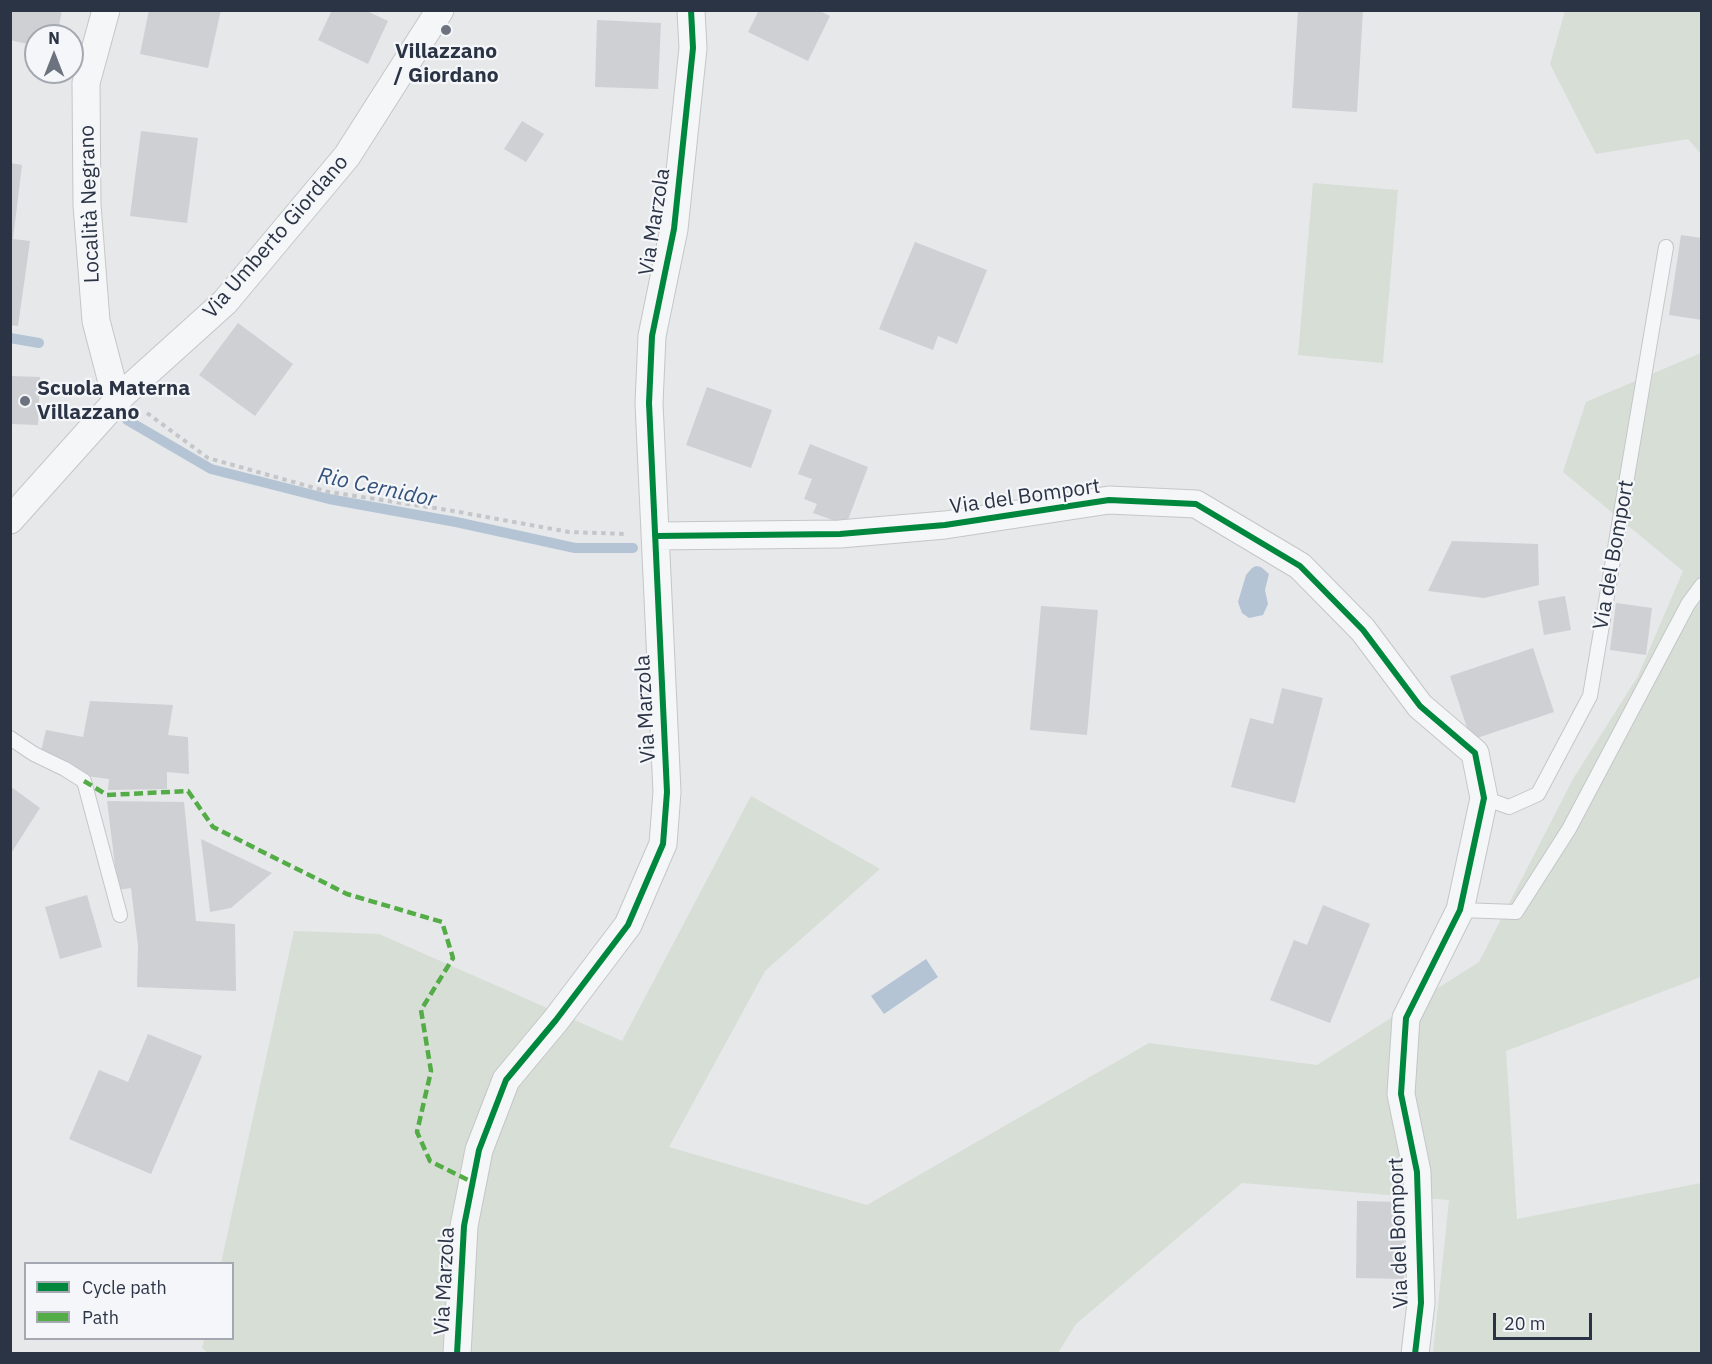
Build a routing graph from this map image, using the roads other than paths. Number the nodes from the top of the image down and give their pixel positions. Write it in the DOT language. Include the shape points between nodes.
graph roads {
  1 [pos="106,10"];
  2 [pos="440,10"];
  3 [pos="692,10"];
  4 [pos="1666,247"];
  5 [pos="123,394"];
  6 [pos="10,520"];
  7 [pos="655,536"];
  8 [pos="1701,585"];
  9 [pos="10,738"];
  10 [pos="1484,798"];
  11 [pos="1460,910"];
  12 [pos="120,915"];
  13 [pos="458,1353"];
  14 [pos="1415,1353"];
  1 -- 5 [label="street, Località Negrano" via="86,83 87,205 96,321 112,382"];
  2 -- 5 [label="street, Via Umberto Giordano" via="347,156 225,302"];
  3 -- 7 [label="street, Via Marzola" via="693,48 674,229 652,336 648,403"];
  4 -- 10 [label="lane, Via del Bomport" via="1590,696 1538,794 1509,807"];
  5 -- 6 [label="street, Via Umberto Giordano"];
  7 -- 10 [label="street, Via del Bomport" via="852,533 945,525 1109,500 1196,504 1300,567 1363,630 1420,706 1475,753"];
  7 -- 13 [label="street, Via Marzola" via="667,792 663,844 628,925 506,1080 479,1150 464,1226"];
  8 -- 11 [label="lane" via="1569,829 1516,912"];
  9 -- 12 [label="lane" via="84,782"];
  10 -- 11 [label="street, Via del Bomport"];
  11 -- 14 [label="street, Via del Bomport" via="1406,1018 1401,1094 1418,1172 1421,1303"];
}
